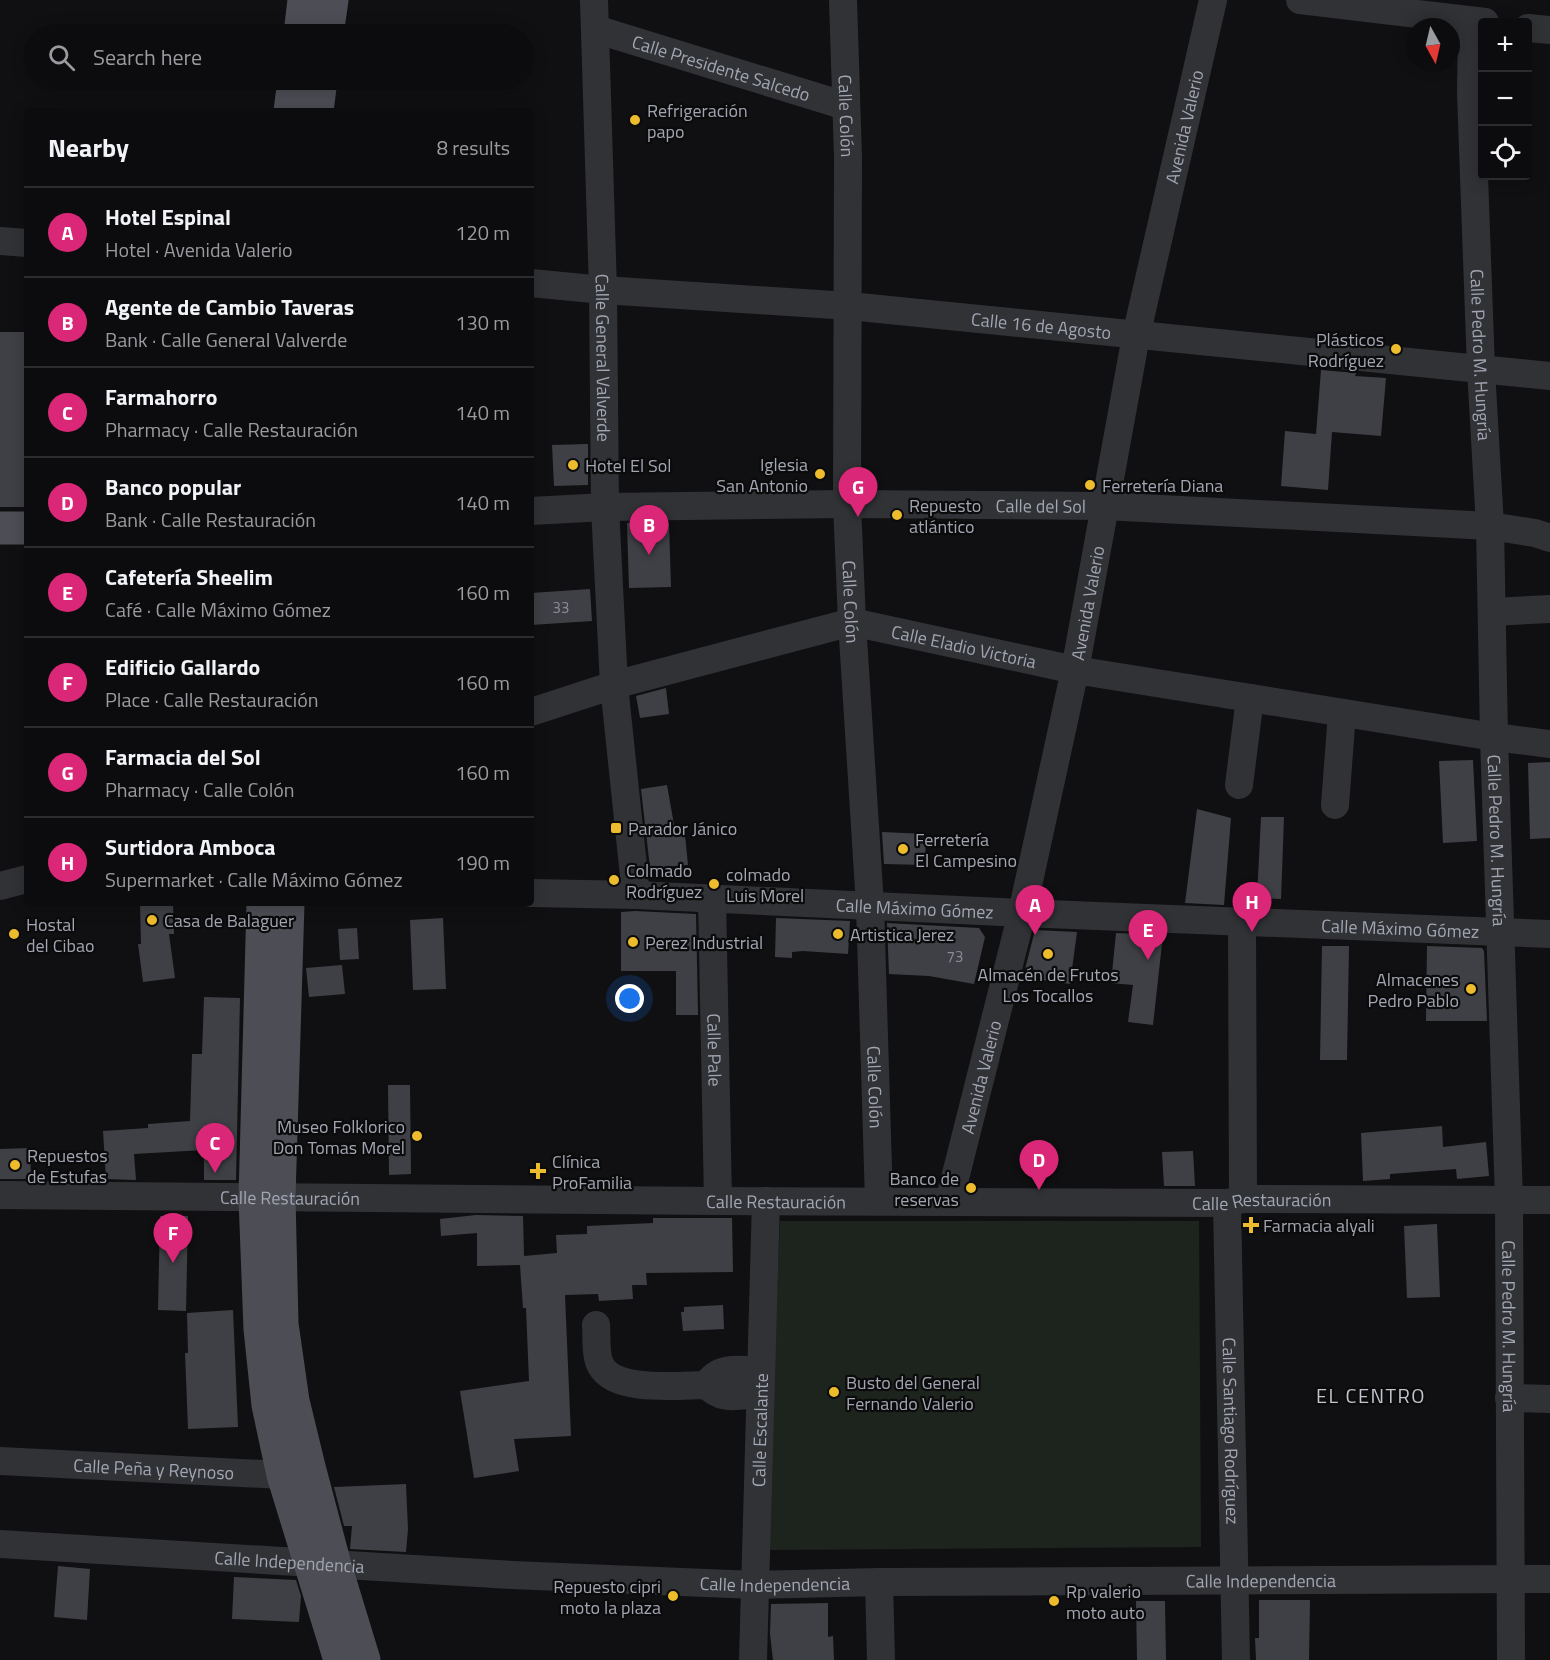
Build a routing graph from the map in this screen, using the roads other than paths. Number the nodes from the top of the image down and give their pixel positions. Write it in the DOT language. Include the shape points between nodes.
graph roads {
  1 [pos="304,0"];
  2 [pos="332,0"];
  3 [pos="594,0"];
  4 [pos="843,0"];
  5 [pos="1213,0"];
  6 [pos="1300,0"];
  7 [pos="1478,22"];
  8 [pos="301,24"];
  9 [pos="328,24"];
  10 [pos="1532,28"];
  11 [pos="595,29"];
  12 [pos="1550,30"];
  13 [pos="1478,31"];
  14 [pos="293,90"];
  15 [pos="320,90"];
  16 [pos="846,106"];
  17 [pos="290,108"];
  18 [pos="317,108"];
  19 [pos="0,241"];
  20 [pos="24,243"];
  21 [pos="534,283"];
  22 [pos="603,290"];
  23 [pos="849,306"];
  24 [pos="1136,336"];
  25 [pos="1481,369"];
  26 [pos="1550,376"];
  27 [pos="846,504"];
  28 [pos="1104,506"];
  29 [pos="605,507"];
  30 [pos="534,511"];
  31 [pos="1490,526"];
  32 [pos="0,528"];
  33 [pos="24,528"];
  34 [pos="1550,538"];
  35 [pos="1550,609"];
  36 [pos="1492,612"];
  37 [pos="852,622"];
  38 [pos="1075,670"];
  39 [pos="614,685"];
  40 [pos="1250,698"];
  41 [pos="534,711"];
  42 [pos="1342,713"];
  43 [pos="1494,737"];
  44 [pos="1550,744"];
  45 [pos="1239,785"];
  46 [pos="1335,805"];
  47 [pos="24,880"];
  48 [pos="0,886"];
  49 [pos="24,886"];
  50 [pos="534,893"];
  51 [pos="636,894"];
  52 [pos="712,898"];
  53 [pos="263,906"];
  54 [pos="288,906"];
  55 [pos="870,906"];
  56 [pos="1022,913"];
  57 [pos="1242,922"];
  58 [pos="1501,933"];
  59 [pos="1550,934"];
  60 [pos="0,1196"];
  61 [pos="267,1198"];
  62 [pos="1509,1200"];
  63 [pos="1550,1200"];
  64 [pos="718,1201"];
  65 [pos="879,1201"];
  66 [pos="1235,1201"];
  67 [pos="766,1202"];
  68 [pos="949,1202"];
  69 [pos="596,1325"];
  70 [pos="761,1382"];
  71 [pos="1509,1398"];
  72 [pos="1550,1399"];
  73 [pos="0,1461"];
  74 [pos="296,1471"];
  75 [pos="0,1544"];
  76 [pos="322,1564"];
  77 [pos="1510,1579"];
  78 [pos="1550,1579"];
  79 [pos="1235,1581"];
  80 [pos="879,1582"];
  81 [pos="755,1585"];
  82 [pos="340,1660"];
  83 [pos="364,1660"];
  84 [pos="753,1660"];
  85 [pos="881,1660"];
  86 [pos="1236,1660"];
  87 [pos="1510,1660"];
  1 -- 8 [label="main road"];
  2 -- 9 [label="main road"];
  3 -- 11 [label="street, Calle General Valverde"];
  4 -- 16 [label="street, Calle Colón"];
  5 -- 24 [label="street, Avenida Valerio"];
  6 -- 7 [label="street"];
  10 -- 12 [label="street"];
  11 -- 16 [label="street, Calle Presidente Salcedo"];
  11 -- 22 [label="street, Calle General Valverde"];
  13 -- 25 [label="street, Calle Pedro M. Hungría" via="1471,93"];
  14 -- 17 [label="main road"];
  15 -- 18 [label="main road"];
  16 -- 23 [label="street, Calle Colón"];
  19 -- 20 [label="street"];
  21 -- 22 [label="street, Calle 16 de Agosto"];
  22 -- 23 [label="street, Calle 16 de Agosto"];
  22 -- 29 [label="street, Calle General Valverde"];
  23 -- 24 [label="street, Calle 16 de Agosto"];
  23 -- 27 [label="street, Calle Colón"];
  24 -- 25 [label="street, Calle 16 de Agosto"];
  24 -- 28 [label="street, Avenida Valerio"];
  25 -- 26 [label="street, Calle 16 de Agosto"];
  25 -- 31 [label="street, Calle Pedro M. Hungría"];
  27 -- 28 [label="street, Calle del Sol"];
  27 -- 29 [label="street, Calle del Sol"];
  27 -- 37 [label="street, Calle Colón"];
  28 -- 31 [label="street, Calle del Sol"];
  28 -- 38 [label="street, Avenida Valerio"];
  29 -- 30 [label="street, Calle del Sol"];
  29 -- 39 [label="street, Calle General Valverde"];
  31 -- 34 [label="street, Calle del Sol"];
  31 -- 36 [label="street, Calle Pedro M. Hungría"];
  32 -- 33 [label="main road"];
  35 -- 36 [label="street"];
  36 -- 43 [label="street, Calle Pedro M. Hungría"];
  37 -- 38 [label="street, Calle Eladio Victoria"];
  37 -- 39 [label="street, Calle Eladio Victoria"];
  37 -- 55 [label="street, Calle Colón"];
  38 -- 40 [label="street, Calle Eladio Victoria"];
  38 -- 56 [label="street, Avenida Valerio"];
  39 -- 41 [label="street, Calle Eladio Victoria"];
  39 -- 51 [label="street, Calle General Valverde"];
  40 -- 42 [label="street, Calle Eladio Victoria"];
  40 -- 45 [label="street"];
  42 -- 43 [label="street, Calle Eladio Victoria"];
  42 -- 46 [label="street"];
  43 -- 44 [label="street, Calle Eladio Victoria"];
  43 -- 58 [label="street, Calle Pedro M. Hungría"];
  47 -- 48 [label="street"];
  48 -- 49 [label="street"];
  50 -- 51 [label="street, Calle Máximo Gómez"];
  51 -- 52 [label="street, Calle Máximo Gómez"];
  52 -- 55 [label="street, Calle Máximo Gómez"];
  52 -- 64 [label="street, Calle Pale"];
  53 -- 61 [label="main road"];
  54 -- 61 [label="main road"];
  55 -- 56 [label="street, Calle Máximo Gómez"];
  55 -- 65 [label="street, Calle Colón"];
  56 -- 57 [label="street, Calle Máximo Gómez"];
  56 -- 68 [label="street, Avenida Valerio"];
  57 -- 58 [label="street, Calle Máximo Gómez"];
  57 -- 66 [label="street, Calle Santiago Rodríguez"];
  58 -- 59 [label="street, Calle Máximo Gómez"];
  58 -- 62 [label="street, Calle Pedro M. Hungría"];
  60 -- 61 [label="street, Calle Restauración"];
  61 -- 64 [label="street, Calle Restauración"];
  61 -- 74 [label="main road" via="293,1401"];
  62 -- 63 [label="street, Calle Restauración"];
  62 -- 66 [label="street, Calle Restauración"];
  62 -- 71 [label="street, Calle Pedro M. Hungría"];
  64 -- 67 [label="street, Calle Restauración"];
  65 -- 67 [label="street, Calle Restauración"];
  65 -- 68 [label="street, Calle Restauración"];
  66 -- 68 [label="street, Calle Restauración"];
  66 -- 79 [label="street, Calle Santiago Rodríguez"];
  67 -- 70 [label="street, Calle Escalante"];
  69 -- 70 [label="street" via="600,1364 607,1375 619,1381 707,1385 712,1376 721,1372"];
  70 -- 81 [label="street, Calle Escalante"];
  71 -- 72 [label="street"];
  71 -- 77 [label="street, Calle Pedro M. Hungría"];
  73 -- 74 [label="street, Calle Peña y Reynoso"];
  74 -- 76 [label="main road"];
  75 -- 76 [label="street, Calle Independencia"];
  76 -- 81 [label="street, Calle Independencia"];
  76 -- 82 [label="main road"];
  76 -- 83 [label="main road"];
  77 -- 78 [label="street, Calle Independencia"];
  77 -- 79 [label="street, Calle Independencia"];
  77 -- 87 [label="street, Calle Pedro M. Hungría"];
  79 -- 80 [label="street, Calle Independencia"];
  79 -- 86 [label="street, Calle Santiago Rodríguez"];
  80 -- 81 [label="street, Calle Independencia"];
  80 -- 85 [label="street"];
  81 -- 84 [label="street, Calle Escalante"];
}
